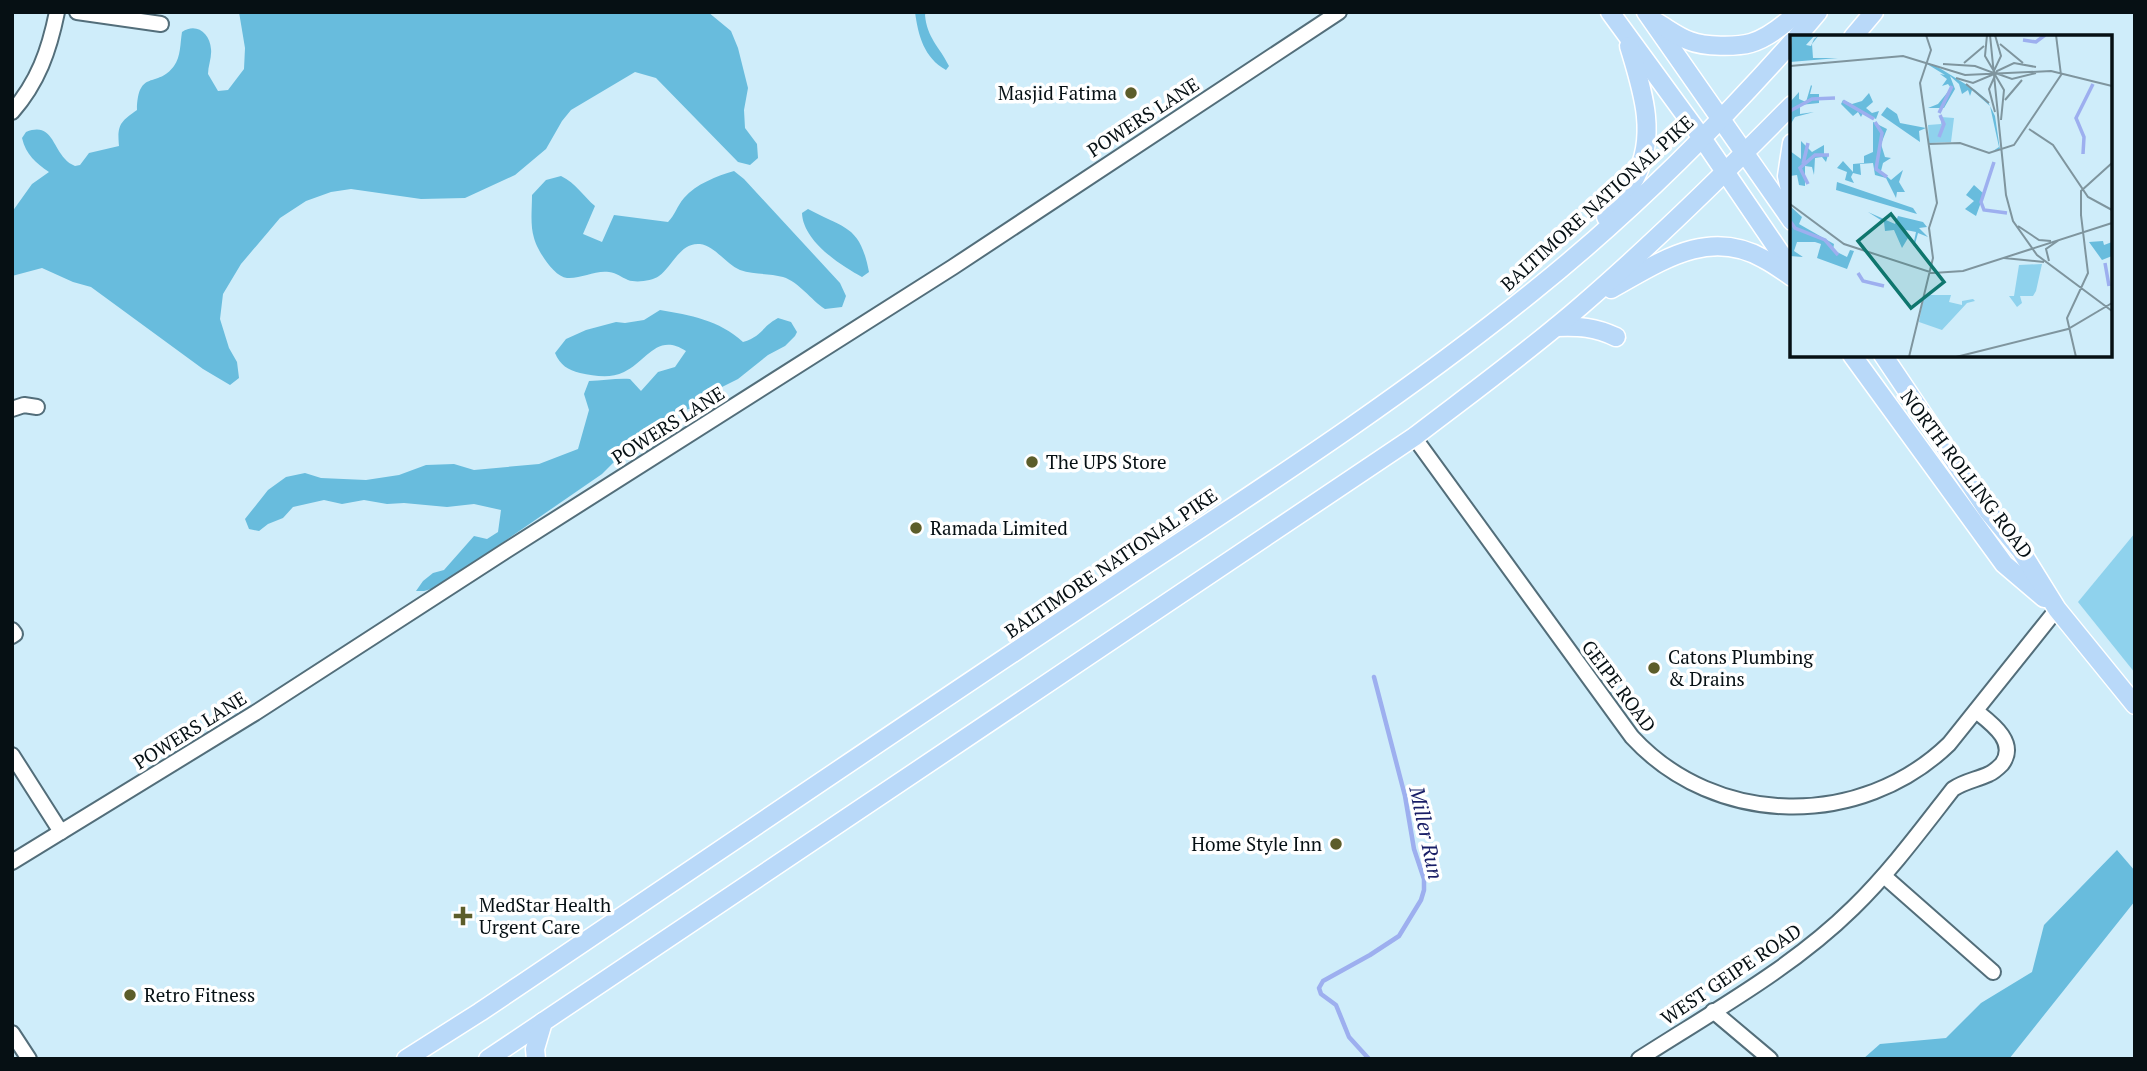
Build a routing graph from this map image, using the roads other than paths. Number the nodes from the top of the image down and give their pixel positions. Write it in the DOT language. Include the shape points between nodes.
graph roads {
  1 [pos="57,12"];
  2 [pos="77,12"];
  3 [pos="1339,12"];
  4 [pos="1610,12"];
  5 [pos="1798,12"];
  6 [pos="1818,12"];
  7 [pos="1649,16"];
  8 [pos="160,24"];
  9 [pos="1626,32"];
  10 [pos="1799,35"];
  11 [pos="1790,44"];
  12 [pos="1790,107"];
  13 [pos="12,112"];
  14 [pos="1721,119"];
  15 [pos="1702,138"];
  16 [pos="1744,154"];
  17 [pos="1790,156"];
  18 [pos="1725,172"];
  19 [pos="1790,190"];
  20 [pos="1790,218"];
  21 [pos="1578,254"];
  22 [pos="1790,267"];
  23 [pos="1790,276"];
  24 [pos="1581,306"];
  25 [pos="1556,327"];
  26 [pos="1616,337"];
  27 [pos="1854,357"];
  28 [pos="1884,357"];
  29 [pos="37,407"];
  30 [pos="12,409"];
  31 [pos="1413,437"];
  32 [pos="2057,609"];
  33 [pos="12,630"];
  34 [pos="12,636"];
  35 [pos="2135,705"];
  36 [pos="1976,711"];
  37 [pos="12,755"];
  38 [pos="61,832"];
  39 [pos="12,862"];
  40 [pos="1884,876"];
  41 [pos="1993,972"];
  42 [pos="1713,1011"];
  43 [pos="543,1022"];
  44 [pos="12,1033"];
  45 [pos="29,1059"];
  46 [pos="406,1059"];
  47 [pos="488,1059"];
  48 [pos="536,1059"];
  49 [pos="1639,1059"];
  50 [pos="1770,1059"];
  1 -- 13 [label="street" via="38,75"];
  2 -- 8 [label="street"];
  3 -- 38 [label="street, POWERS LANE" via="953,267"];
  4 -- 9 [label="main road"];
  5 -- 7 [label="main road" via="1751,43 1731,45 1691,42"];
  6 -- 10 [label="main road"];
  7 -- 14 [label="main road"];
  9 -- 15 [label="main road"];
  9 -- 21 [label="main road" via="1646,110 1645,154 1634,179"];
  11 -- 14 [label="main road, BALTIMORE NATIONAL PIKE"];
  12 -- 16 [label="main road"];
  14 -- 15 [label="main road, BALTIMORE NATIONAL PIKE"];
  14 -- 16 [label="main road"];
  15 -- 18 [label="main road"];
  15 -- 21 [label="main road, BALTIMORE NATIONAL PIKE"];
  16 -- 18 [label="main road"];
  16 -- 20 [label="main road"];
  17 -- 19 [label="main road"];
  18 -- 22 [label="main road"];
  18 -- 24 [label="main road"];
  21 -- 46 [label="main road, BALTIMORE NATIONAL PIKE" via="1476,336 1346,430"];
  23 -- 24 [label="main road" via="1750,253 1706,247 1660,260"];
  24 -- 25 [label="main road"];
  25 -- 26 [label="main road" via="1597,328"];
  25 -- 31 [label="main road"];
  27 -- 32 [label="main road, NORTH ROLLING ROAD" via="2004,564"];
  28 -- 32 [label="main road, NORTH ROLLING ROAD"];
  29 -- 30 [label="street"];
  31 -- 36 [label="street, GEIPE ROAD" via="1632,737 1646,753 1705,789 1735,800 1781,807 1857,798 1907,777 1931,761"];
  31 -- 43 [label="main road"];
  32 -- 35 [label="main road, NORTH ROLLING ROAD"];
  32 -- 36 [label="street, GEIPE ROAD"];
  33 -- 34 [label="street"];
  36 -- 40 [label="street, WEST GEIPE ROAD" via="2006,741 2005,760 1991,773 1953,789"];
  37 -- 38 [label="street"];
  38 -- 39 [label="street, POWERS LANE"];
  40 -- 41 [label="street"];
  40 -- 42 [label="street, WEST GEIPE ROAD" via="1789,962"];
  42 -- 49 [label="street, WEST GEIPE ROAD"];
  42 -- 50 [label="street"];
  43 -- 47 [label="main road"];
  43 -- 48 [label="main road"];
  44 -- 45 [label="street"];
}
